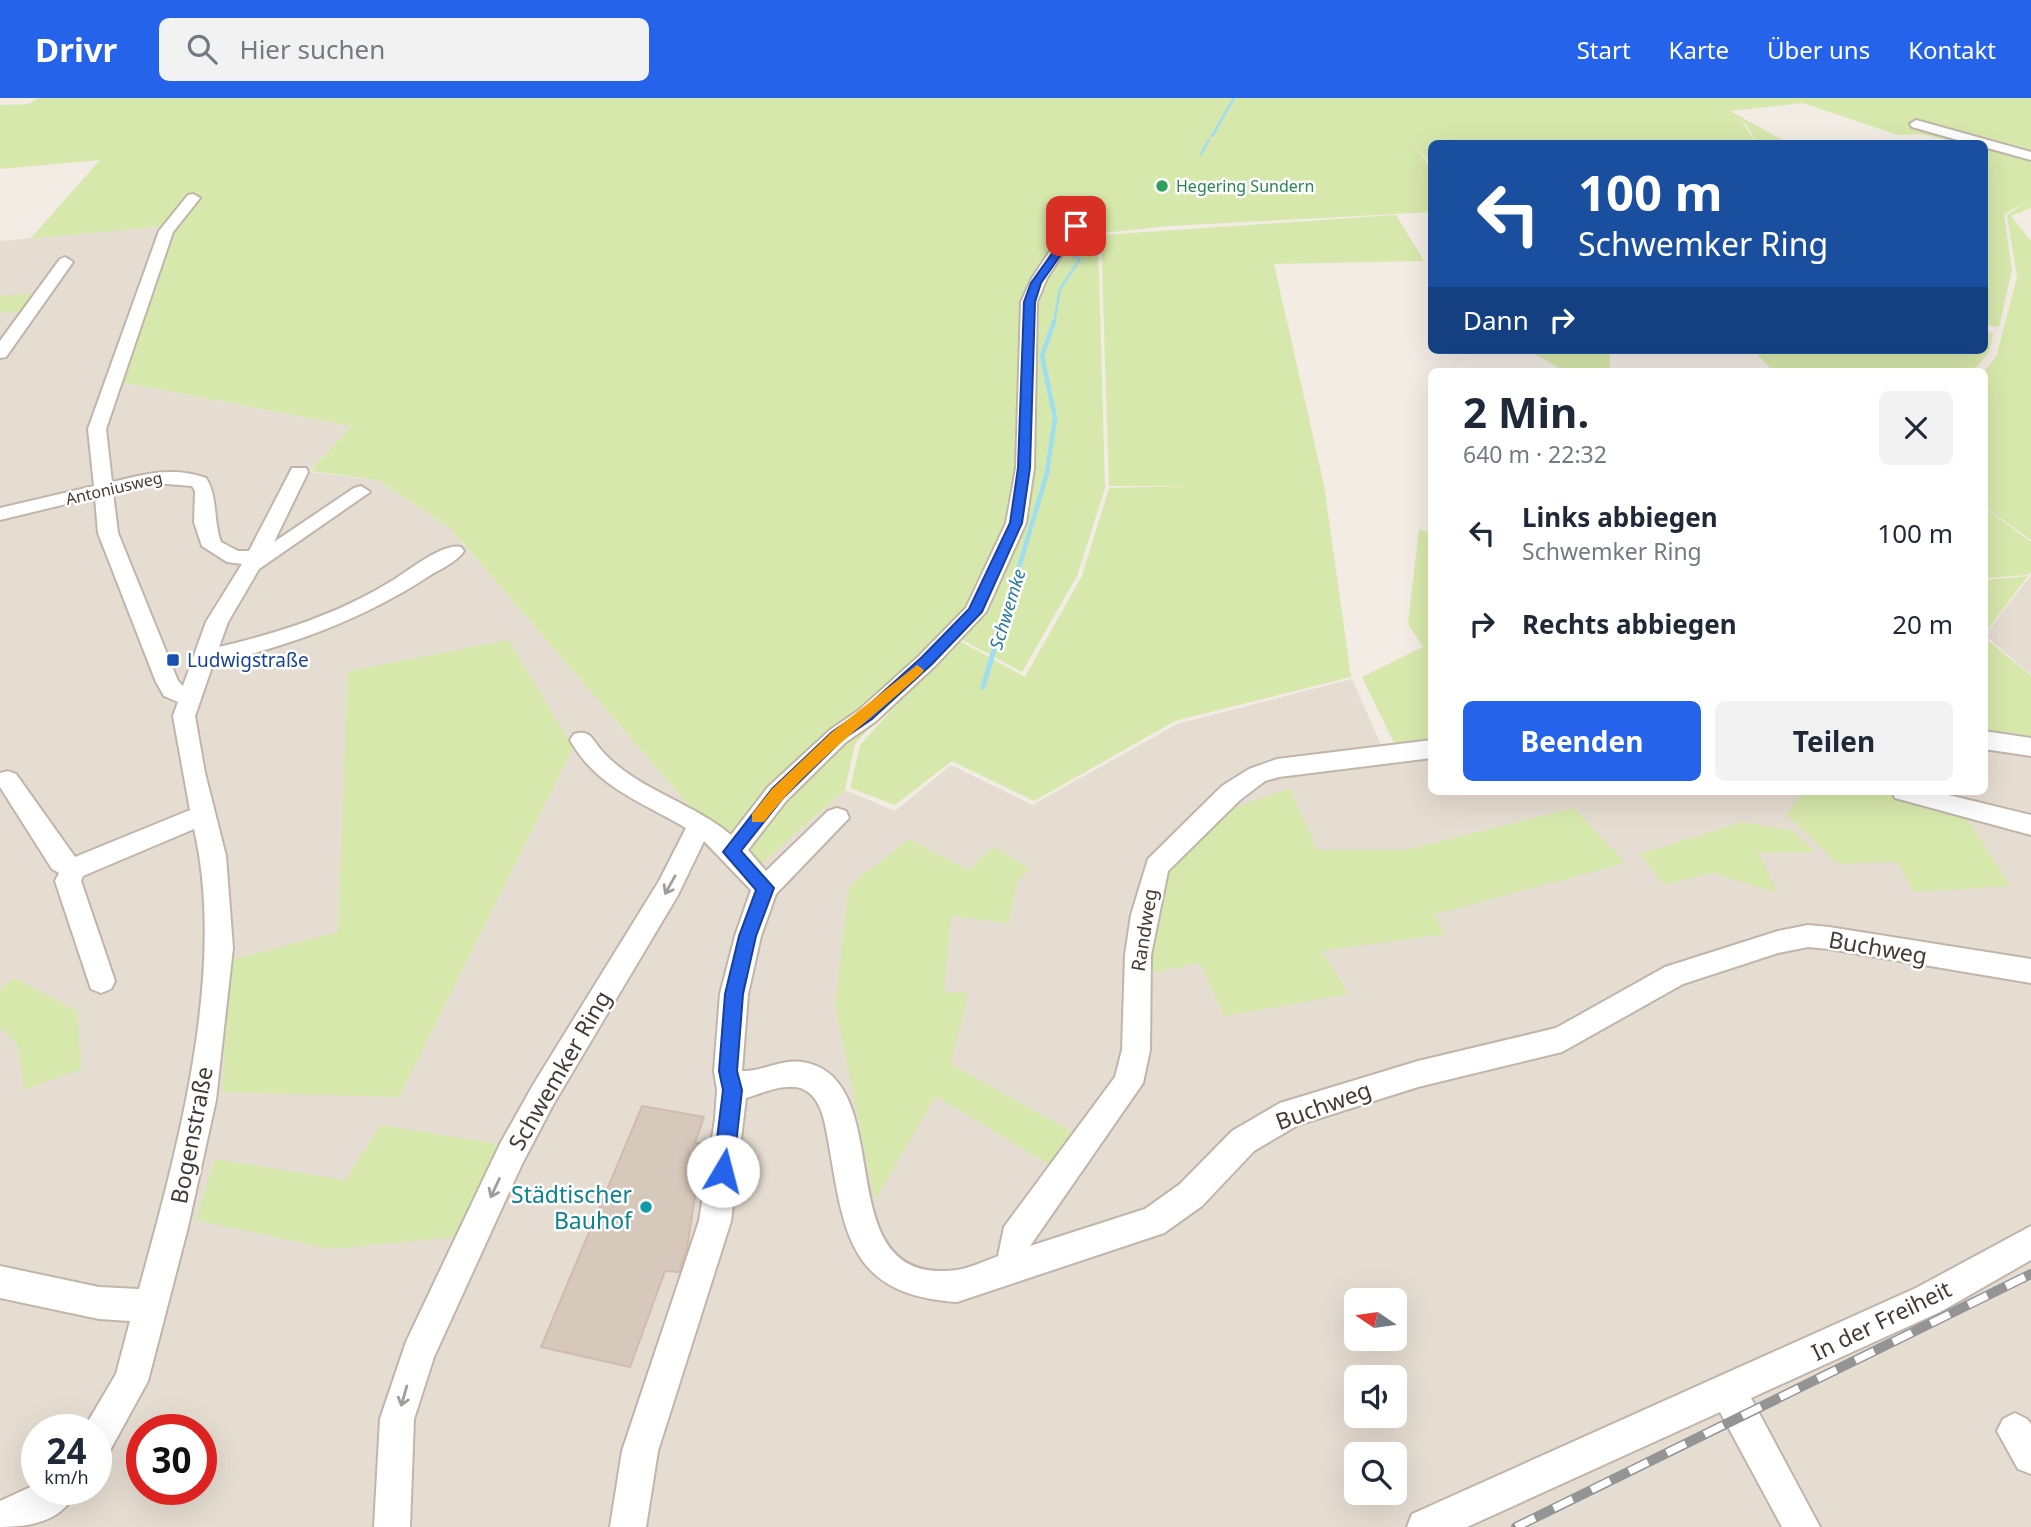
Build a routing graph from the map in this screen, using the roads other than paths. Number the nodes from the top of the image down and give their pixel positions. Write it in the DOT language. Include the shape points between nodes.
graph roads {
  1 [pos="1916,124"];
  2 [pos="1974,140"];
  3 [pos="1988,144"];
  4 [pos="2031,156"];
  5 [pos="193,198"];
  6 [pos="1083,212"];
  7 [pos="65,262"];
  8 [pos="0,353"];
  9 [pos="299,472"];
  10 [pos="106,490"];
  11 [pos="361,492"];
  12 [pos="0,514"];
  13 [pos="454,551"];
  14 [pos="254,562"];
  15 [pos="205,658"];
  16 [pos="190,698"];
  17 [pos="582,740"];
  18 [pos="1988,741"];
  19 [pos="2031,747"];
  20 [pos="1428,750"];
  21 [pos="8,780"];
  22 [pos="1915,795"];
  23 [pos="203,816"];
  24 [pos="838,818"];
  25 [pos="700,824"];
  26 [pos="2031,825"];
  27 [pos="732,852"];
  28 [pos="73,869"];
  29 [pos="765,888"];
  30 [pos="2031,971"];
  31 [pos="101,981"];
  32 [pos="732,1090"];
  33 [pos="2031,1242"];
  34 [pos="1013,1270"];
  35 [pos="0,1282"];
  36 [pos="150,1306"];
  37 [pos="1728,1391"];
  38 [pos="112,1414"];
  39 [pos="38,1505"];
  40 [pos="0,1520"];
  41 [pos="392,1527"];
  42 [pos="628,1527"];
  43 [pos="1425,1527"];
  44 [pos="1802,1527"];
  1 -- 2 [label="street"];
  3 -- 4 [label="street"];
  5 -- 10 [label="street" via="166,232 97,429"];
  6 -- 27 [label="street" via="1069,240 1036,283 1030,302 1024,468 1016,523 975,612 867,716 838,736 777,793"];
  7 -- 8 [label="street"];
  9 -- 14 [label="street, Bogenstraße"];
  10 -- 12 [label="street, Antoniusweg"];
  10 -- 14 [label="street, Antoniusweg" via="164,475 199,482 212,546"];
  10 -- 16 [label="street" via="108,533 126,583 167,682 172,690"];
  11 -- 14 [label="street, Bogenstraße"];
  13 -- 15 [label="street" via="369,604 318,626 268,644"];
  14 -- 15 [label="street, Bogenstraße" via="217,622"];
  15 -- 16 [label="street, Bogenstraße"];
  16 -- 23 [label="street, Bogenstraße" via="184,716"];
  17 -- 25 [label="street" via="591,758 634,789"];
  18 -- 19 [label="street"];
  20 -- 34 [label="street, Randweg" via="1268,771 1231,793 1164,856 1152,877 1144,915 1136,981 1136,1050 1128,1083 1015,1238"];
  21 -- 28 [label="street" via="61,862"];
  22 -- 26 [label="street"];
  23 -- 28 [label="street"];
  23 -- 36 [label="street, Bogenstraße" via="213,856 220,948 201,1100"];
  24 -- 29 [label="street"];
  25 -- 27 [label="street"];
  25 -- 41 [label="street, Schwemker Ring, one-way" via="669,888 536,1107 418,1353 397,1419"];
  27 -- 29 [label="street"];
  28 -- 31 [label="street" via="68,881"];
  29 -- 32 [label="street" via="734,994 728,1071"];
  30 -- 34 [label="street, Buchweg" via="1817,936 1778,942 1675,975 1562,1039 1418,1074 1290,1113 1235,1148 1170,1213"];
  32 -- 34 [label="street, Buchweg" via="780,1072 805,1074 827,1090 839,1117 868,1246 895,1275 943,1287"];
  32 -- 42 [label="street" via="715,1221 640,1451"];
  33 -- 37 [label="street, In der Freiheit" via="1928,1300"];
  35 -- 36 [label="street" via="99,1303"];
  36 -- 38 [label="street, Bogenstraße" via="131,1381"];
  37 -- 43 [label="street, In der Freiheit"];
  37 -- 44 [label="street"];
  39 -- 40 [label="street"];
}
